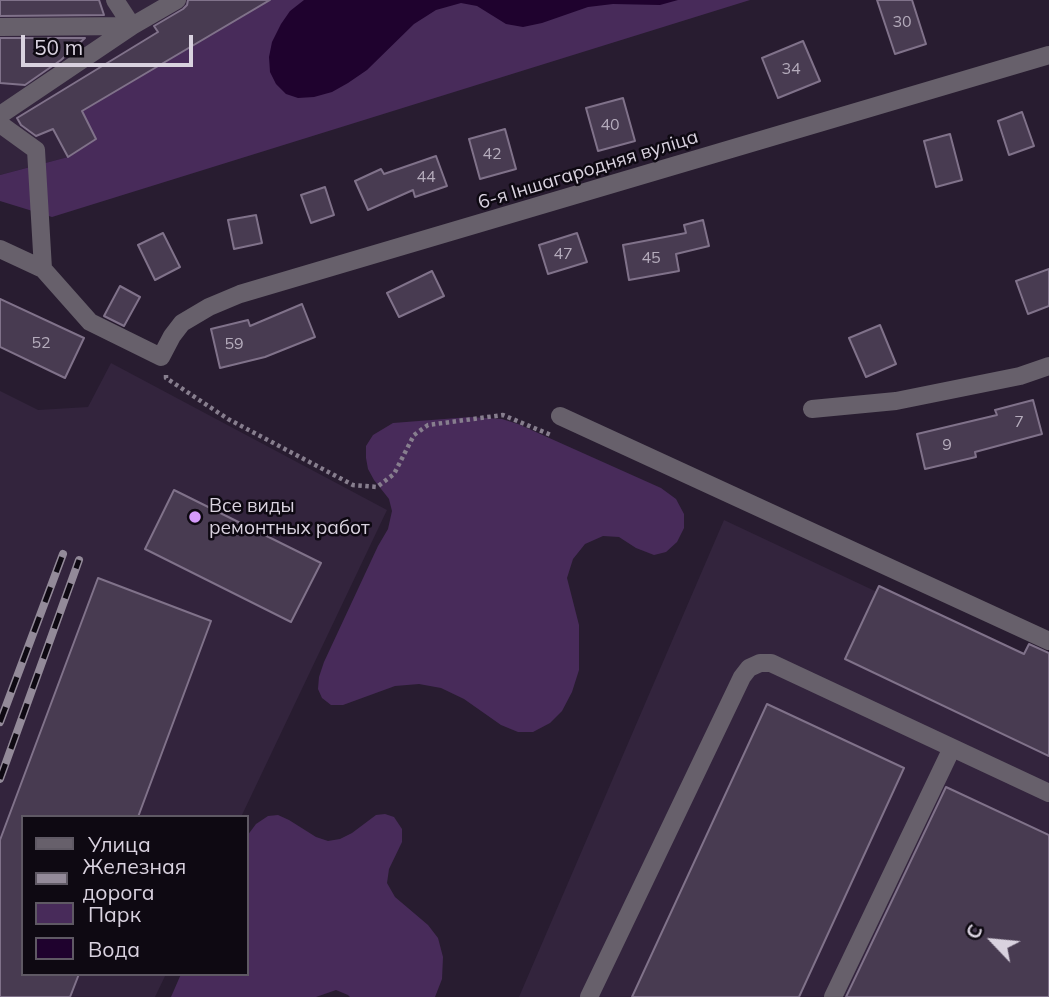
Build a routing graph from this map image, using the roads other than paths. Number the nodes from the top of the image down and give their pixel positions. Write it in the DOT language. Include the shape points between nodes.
graph roads {
  1 [pos="114,0"];
  2 [pos="177,0"];
  3 [pos="132,26"];
  4 [pos="0,27"];
  5 [pos="1049,55"];
  6 [pos="0,114"];
  7 [pos="0,124"];
  8 [pos="0,249"];
  9 [pos="43,269"];
  10 [pos="1049,366"];
  11 [pos="812,409"];
  12 [pos="560,416"];
  13 [pos="1049,641"];
  14 [pos="952,748"];
  15 [pos="1049,793"];
  16 [pos="589,997"];
  17 [pos="833,997"];
  1 -- 3 [label="street"];
  2 -- 3 [label="street"];
  3 -- 4 [label="street"];
  3 -- 6 [label="street"];
  5 -- 9 [label="street, 6-я Іншагародняя вуліца" via="240,295 182,323 161,357 90,322"];
  7 -- 9 [label="street" via="36,150"];
  8 -- 9 [label="street"];
  10 -- 11 [label="street" via="896,401"];
  12 -- 13 [label="street"];
  14 -- 15 [label="street"];
  14 -- 16 [label="street" via="771,663 749,668"];
  14 -- 17 [label="street"];
}
